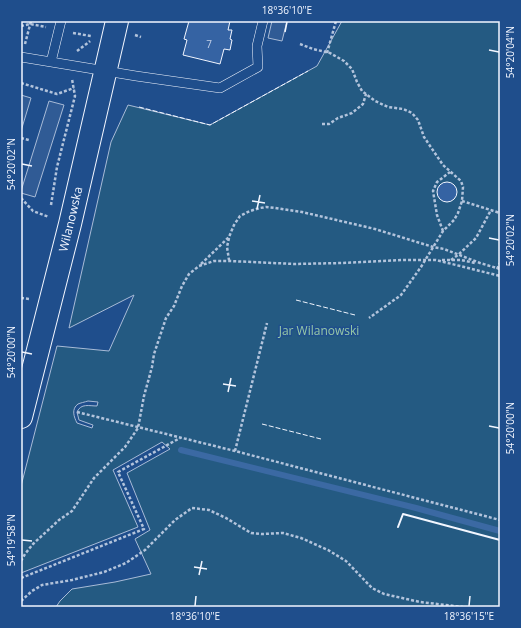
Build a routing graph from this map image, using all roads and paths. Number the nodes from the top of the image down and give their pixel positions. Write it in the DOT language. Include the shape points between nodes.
graph roads {
  1 [pos="31,21"];
  2 [pos="61,21"];
  3 [pos="117,21"];
  4 [pos="263,21"];
  5 [pos="336,21"];
  6 [pos="26,38"];
  7 [pos="300,44"];
  8 [pos="327,53"];
  9 [pos="21,57"];
  10 [pos="51,62"];
  11 [pos="106,70"];
  12 [pos="21,83"];
  13 [pos="74,88"];
  14 [pos="366,94"];
  15 [pos="322,124"];
  16 [pos="21,138"];
  17 [pos="29,140"];
  18 [pos="450,172"];
  19 [pos="21,198"];
  20 [pos="462,201"];
  21 [pos="491,210"];
  22 [pos="500,214"];
  23 [pos="49,217"];
  24 [pos="443,231"];
  25 [pos="229,238"];
  26 [pos="433,247"];
  27 [pos="458,255"];
  28 [pos="426,260"];
  29 [pos="436,260"];
  30 [pos="451,260"];
  31 [pos="230,261"];
  32 [pos="500,263"];
  33 [pos="480,264"];
  34 [pos="199,266"];
  35 [pos="499,269"];
  36 [pos="500,276"];
  37 [pos="369,318"];
  38 [pos="267,323"];
  39 [pos="77,412"];
  40 [pos="21,417"];
  41 [pos="138,428"];
  42 [pos="180,438"];
  43 [pos="235,451"];
  44 [pos="500,520"];
  45 [pos="21,561"];
  46 [pos="21,578"];
  47 [pos="21,601"];
  48 [pos="463,607"];
  1 -- 6 [label="path"];
  2 -- 10 [label="lane"];
  3 -- 11 [label="street, Wilanowska"];
  4 -- 11 [label="lane" via="257,46 258,67 220,88"];
  5 -- 8 [label="path"];
  7 -- 8 [label="path"];
  8 -- 14 [label="path" via="344,61"];
  9 -- 10 [label="lane"];
  10 -- 11 [label="lane"];
  11 -- 40 [label="street, Wilanowska"];
  12 -- 13 [label="path" via="57,94"];
  14 -- 15 [label="path" via="363,104 352,113 329,124"];
  14 -- 18 [label="path" via="388,107 412,113 418,120 424,137"];
  16 -- 17 [label="path"];
  18 -- 20 [label="path" via="461,181"];
  18 -- 24 [label="path" via="437,182 432,191"];
  19 -- 23 [label="path" via="32,211"];
  20 -- 21 [label="path"];
  20 -- 24 [label="path" via="454,220"];
  21 -- 22 [label="path"];
  21 -- 27 [label="path" via="476,238"];
  24 -- 26 [label="path"];
  25 -- 26 [label="path" via="240,216 266,207 375,229"];
  25 -- 31 [label="path" via="227,247"];
  25 -- 34 [label="path"];
  26 -- 27 [label="path"];
  26 -- 28 [label="path"];
  27 -- 30 [label="path"];
  27 -- 33 [label="path"];
  28 -- 29 [label="path"];
  28 -- 31 [label="path" via="303,264"];
  28 -- 37 [label="path" via="401,295"];
  29 -- 30 [label="path"];
  29 -- 36 [label="path"];
  30 -- 33 [label="path"];
  31 -- 34 [label="path" via="214,261"];
  32 -- 35 [label="path"];
  33 -- 35 [label="path"];
  34 -- 41 [label="path" via="189,274 166,318 154,354"];
  38 -- 43 [label="path"];
  39 -- 41 [label="path"];
  41 -- 42 [label="path"];
  41 -- 45 [label="path" via="124,447 94,478 72,511 32,544"];
  42 -- 43 [label="path"];
  42 -- 46 [label="path" via="118,472 144,528"];
  43 -- 44 [label="path"];
  47 -- 48 [label="path" via="42,585 104,572 126,563 146,550 175,520 192,508 209,510 251,533 283,533 328,550 346,561 372,588 384,594 420,602"];
}
